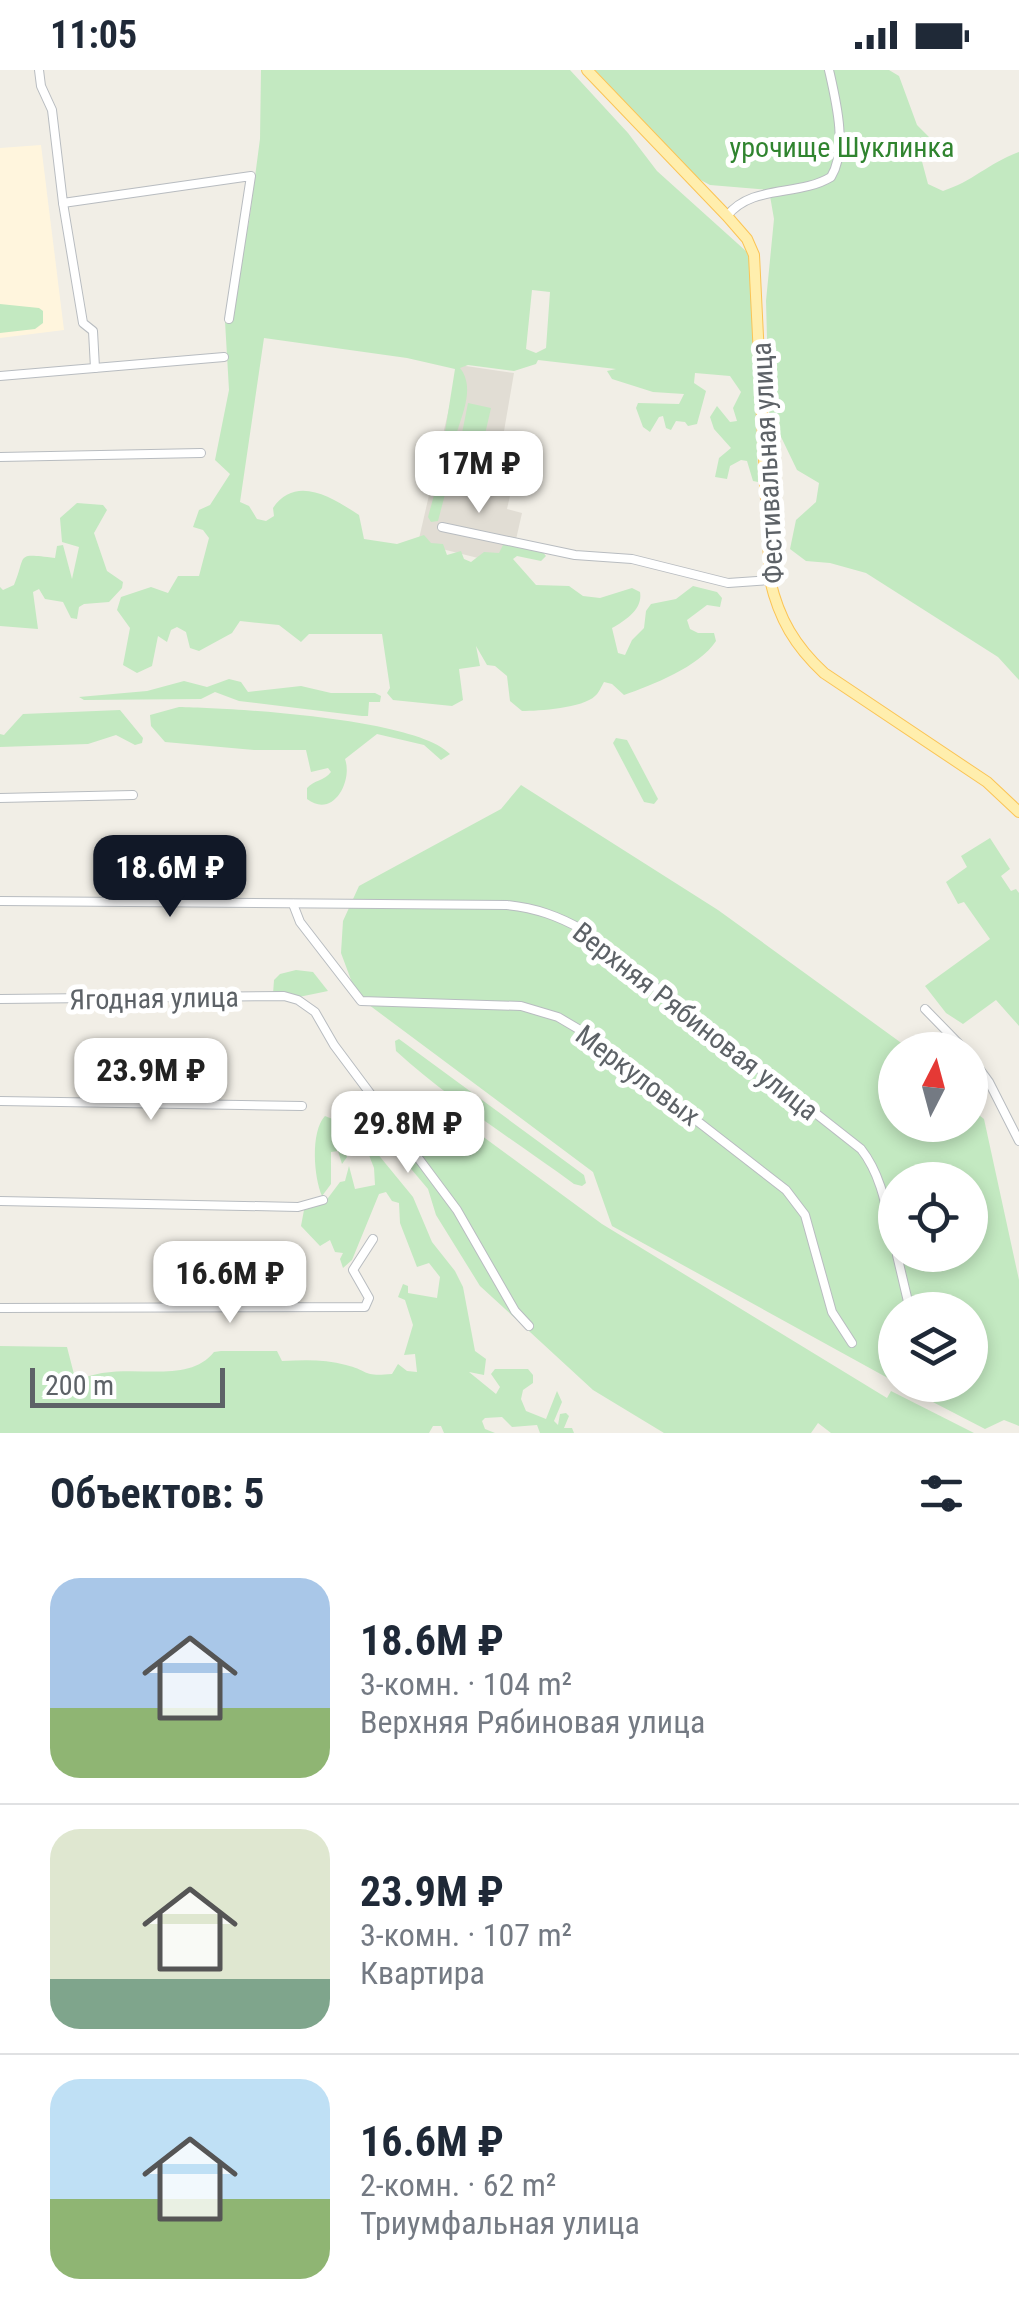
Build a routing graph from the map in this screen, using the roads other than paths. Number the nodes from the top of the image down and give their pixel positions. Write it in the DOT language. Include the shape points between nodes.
graph roads {
  1 [pos="38,70"];
  2 [pos="587,70"];
  3 [pos="830,70"];
  4 [pos="64,203"];
  5 [pos="727,216"];
  6 [pos="228,319"];
  7 [pos="224,356"];
  8 [pos="95,368"];
  9 [pos="0,376"];
  10 [pos="201,453"];
  11 [pos="0,457"];
  12 [pos="442,528"];
  13 [pos="770,580"];
  14 [pos="133,795"];
  15 [pos="0,798"];
  16 [pos="1019,812"];
  17 [pos="0,901"];
  18 [pos="293,904"];
  19 [pos="0,999"];
  20 [pos="926,1008"];
  21 [pos="948,1032"];
  22 [pos="988,1079"];
  23 [pos="0,1101"];
  24 [pos="302,1106"];
  25 [pos="1019,1141"];
  26 [pos="878,1180"];
  27 [pos="323,1200"];
  28 [pos="0,1201"];
  29 [pos="373,1238"];
  30 [pos="0,1308"];
  31 [pos="528,1326"];
  32 [pos="852,1343"];
  1 -- 4 [label="street" via="52,110"];
  2 -- 5 [label="main road, Фестивальная улица"];
  3 -- 5 [label="street" via="838,144 832,177 802,190 748,198"];
  4 -- 6 [label="street" via="251,176"];
  4 -- 8 [label="street" via="83,323 94,331"];
  5 -- 13 [label="main road, Фестивальная улица" via="754,255"];
  7 -- 8 [label="street"];
  8 -- 9 [label="street"];
  10 -- 11 [label="street"];
  12 -- 13 [label="street" via="632,559 728,583"];
  13 -- 16 [label="main road, Фестивальная улица" via="785,627 824,673 987,782"];
  14 -- 15 [label="street"];
  17 -- 18 [label="street, Верхняя Рябиновая улица"];
  18 -- 26 [label="street, Верхняя Рябиновая улица" via="533,907 583,930 861,1150"];
  18 -- 32 [label="street, Меркуловых" via="361,1000 514,1005 558,1017 786,1190 805,1215 832,1312"];
  19 -- 31 [label="street, Ягодная улица" via="284,996 305,1004 457,1210"];
  20 -- 21 [label="street"];
  22 -- 25 [label="street"];
  23 -- 24 [label="street"];
  27 -- 28 [label="street" via="298,1207"];
  29 -- 30 [label="street" via="353,1270 370,1298 365,1306"];
}
